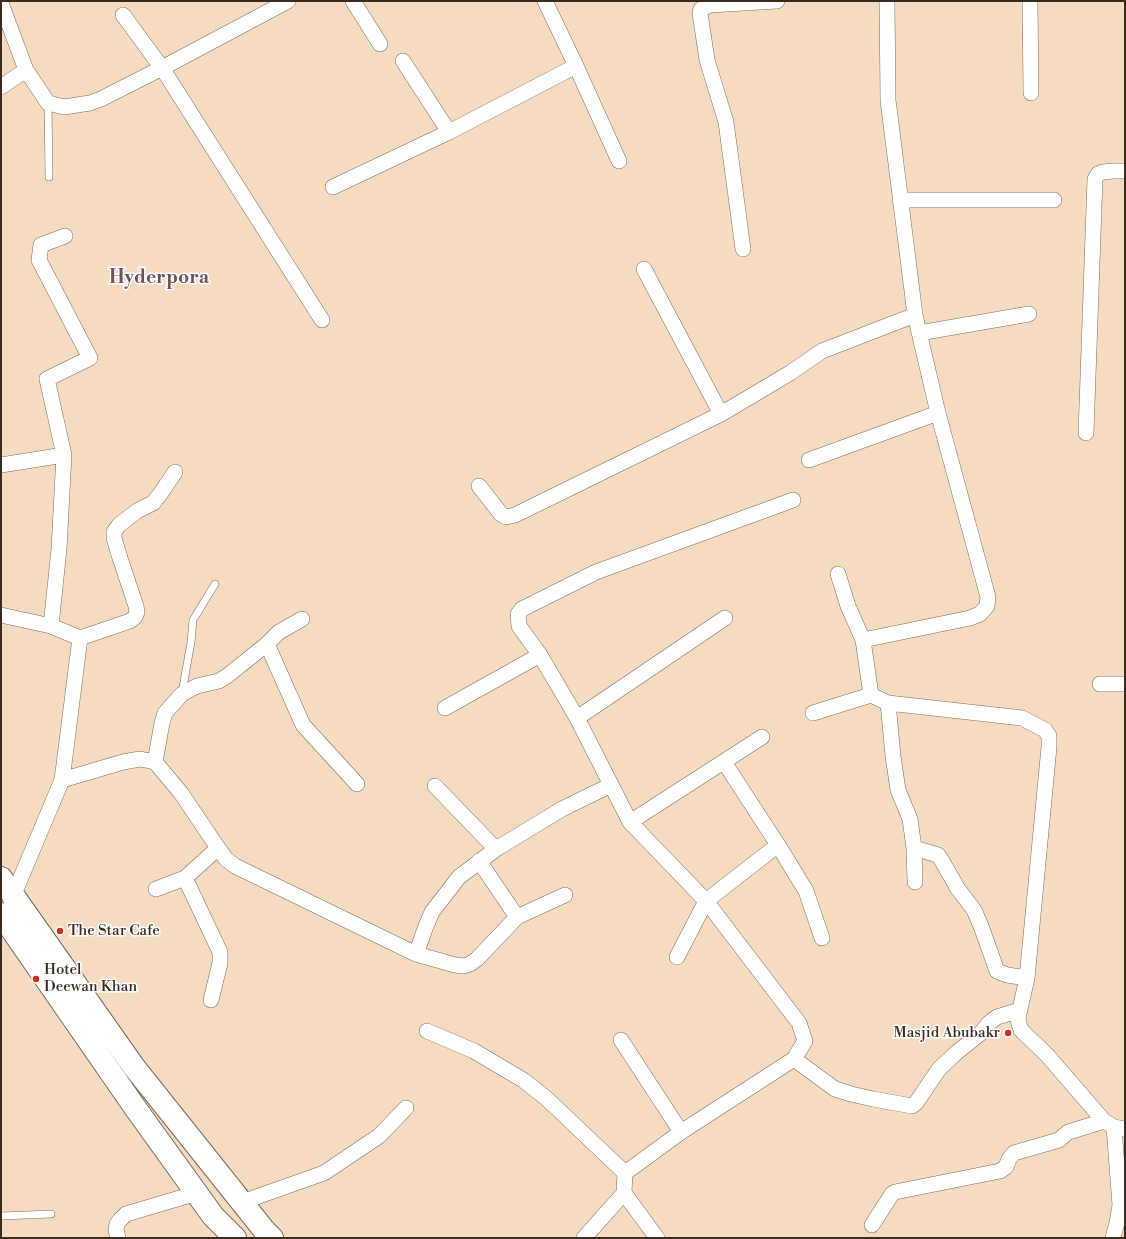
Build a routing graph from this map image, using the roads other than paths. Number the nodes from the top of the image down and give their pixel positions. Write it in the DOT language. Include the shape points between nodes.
graph roads {
  1 [pos="288,1"];
  2 [pos="353,1"];
  3 [pos="545,1"];
  4 [pos="777,1"];
  5 [pos="887,1"];
  6 [pos="1030,1"];
  7 [pos="1,3"];
  8 [pos="123,15"];
  9 [pos="380,44"];
  10 [pos="403,62"];
  11 [pos="576,66"];
  12 [pos="162,68"];
  13 [pos="26,70"];
  14 [pos="1,87"];
  15 [pos="1031,93"];
  16 [pos="48,103"];
  17 [pos="449,132"];
  18 [pos="619,161"];
  19 [pos="1125,171"];
  20 [pos="49,177"];
  21 [pos="332,187"];
  22 [pos="900,200"];
  23 [pos="1054,200"];
  24 [pos="65,236"];
  25 [pos="743,249"];
  26 [pos="644,269"];
  27 [pos="915,314"];
  28 [pos="1029,314"];
  29 [pos="322,320"];
  30 [pos="919,332"];
  31 [pos="938,413"];
  32 [pos="721,414"];
  33 [pos="1086,433"];
  34 [pos="64,455"];
  35 [pos="809,460"];
  36 [pos="1,465"];
  37 [pos="175,472"];
  38 [pos="479,486"];
  39 [pos="793,500"];
  40 [pos="838,574"];
  41 [pos="215,584"];
  42 [pos="1,615"];
  43 [pos="725,618"];
  44 [pos="302,619"];
  45 [pos="51,626"];
  46 [pos="80,638"];
  47 [pos="863,640"];
  48 [pos="267,644"];
  49 [pos="540,656"];
  50 [pos="1100,684"];
  51 [pos="1125,684"];
  52 [pos="182,694"];
  53 [pos="871,695"];
  54 [pos="888,703"];
  55 [pos="445,708"];
  56 [pos="813,713"];
  57 [pos="577,718"];
  58 [pos="762,738"];
  59 [pos="155,762"];
  60 [pos="724,762"];
  61 [pos="62,780"];
  62 [pos="357,784"];
  63 [pos="611,785"];
  64 [pos="435,786"];
  65 [pos="630,822"];
  66 [pos="778,845"];
  67 [pos="218,848"];
  68 [pos="914,848"];
  69 [pos="496,849"];
  70 [pos="479,861"];
  71 [pos="185,878"];
  72 [pos="915,882"];
  73 [pos="7,887"];
  74 [pos="156,889"];
  75 [pos="565,895"];
  76 [pos="706,901"];
  77 [pos="517,917"];
  78 [pos="2,920"];
  79 [pos="822,938"];
  80 [pos="416,954"];
  81 [pos="677,957"];
  82 [pos="1027,978"];
  83 [pos="211,1000"];
  84 [pos="1020,1010"];
  85 [pos="427,1031"];
  86 [pos="621,1040"];
  87 [pos="794,1059"];
  88 [pos="406,1108"];
  89 [pos="1114,1126"];
  90 [pos="681,1132"];
  91 [pos="625,1173"];
  92 [pos="197,1193"];
  93 [pos="624,1193"];
  94 [pos="242,1202"];
  95 [pos="51,1214"];
  96 [pos="1,1216"];
  97 [pos="872,1225"];
  98 [pos="118,1238"];
  99 [pos="235,1238"];
  100 [pos="272,1238"];
  101 [pos="584,1238"];
  102 [pos="657,1238"];
  103 [pos="1113,1238"];
  1 -- 12 [label="street"];
  2 -- 9 [label="street"];
  3 -- 11 [label="street"];
  4 -- 25 [label="street" via="710,5 700,13 707,60 726,122"];
  5 -- 22 [label="street" via="888,100"];
  6 -- 15 [label="street"];
  7 -- 13 [label="street"];
  8 -- 12 [label="street"];
  10 -- 17 [label="street"];
  11 -- 17 [label="street"];
  11 -- 18 [label="street"];
  12 -- 16 [label="street" via="90,103 64,107"];
  12 -- 29 [label="street"];
  13 -- 14 [label="street"];
  13 -- 16 [label="street"];
  16 -- 20 [label="lane"];
  17 -- 21 [label="street"];
  19 -- 33 [label="street" via="1103,172 1095,179"];
  22 -- 23 [label="street"];
  22 -- 27 [label="street"];
  24 -- 34 [label="street" via="41,245 39,260 90,358 47,379"];
  26 -- 32 [label="street"];
  27 -- 30 [label="street"];
  27 -- 32 [label="street" via="822,351"];
  28 -- 30 [label="street"];
  30 -- 31 [label="street"];
  31 -- 35 [label="street"];
  31 -- 47 [label="street" via="988,597 986,606 980,614 970,618"];
  32 -- 38 [label="street" via="509,517 501,514"];
  34 -- 36 [label="street"];
  34 -- 45 [label="street" via="59,549"];
  37 -- 46 [label="street" via="153,503 137,511 114,532 136,606 135,617"];
  39 -- 49 [label="street" via="596,572 522,609 518,614 519,626"];
  40 -- 47 [label="street"];
  41 -- 52 [label="lane" via="193,620"];
  42 -- 45 [label="street"];
  43 -- 57 [label="street"];
  44 -- 48 [label="street" via="280,632"];
  45 -- 46 [label="street"];
  46 -- 61 [label="street"];
  47 -- 53 [label="street"];
  48 -- 52 [label="street" via="219,681 197,686"];
  48 -- 62 [label="street" via="303,725"];
  49 -- 55 [label="street"];
  49 -- 57 [label="street"];
  50 -- 51 [label="street"];
  52 -- 59 [label="street" via="165,713"];
  53 -- 54 [label="street"];
  53 -- 56 [label="street"];
  54 -- 68 [label="street" via="898,790 910,819"];
  54 -- 82 [label="street" via="1022,718 1045,730 1049,736"];
  57 -- 63 [label="street"];
  58 -- 60 [label="street"];
  59 -- 61 [label="street" via="140,759 123,762"];
  59 -- 67 [label="street" via="181,793"];
  60 -- 65 [label="street"];
  60 -- 66 [label="street"];
  61 -- 73 [label="street"];
  63 -- 65 [label="street"];
  63 -- 69 [label="street" via="562,809"];
  64 -- 69 [label="street"];
  65 -- 76 [label="street"];
  66 -- 76 [label="street"];
  66 -- 79 [label="street" via="806,891"];
  67 -- 71 [label="street"];
  67 -- 80 [label="street" via="226,859 236,866"];
  68 -- 72 [label="street"];
  68 -- 82 [label="street" via="938,855 942,860 958,889 974,910 997,971"];
  69 -- 70 [label="street"];
  70 -- 77 [label="street"];
  70 -- 80 [label="street" via="459,877 439,903 426,926"];
  71 -- 74 [label="street"];
  71 -- 83 [label="street" via="220,952 220,963"];
  73 -- 78 [label="street"];
  73 -- 94 [label="main road" via="134,1067"];
  75 -- 77 [label="street"];
  76 -- 81 [label="street"];
  76 -- 87 [label="street" via="799,1023 805,1041"];
  77 -- 80 [label="street" via="470,964 455,965"];
  78 -- 92 [label="main road"];
  82 -- 84 [label="street"];
  84 -- 87 [label="street" via="998,1017 956,1052 939,1069 912,1106 865,1098 835,1089"];
  84 -- 89 [label="street" via="1018,1018 1021,1030"];
  85 -- 91 [label="street" via="474,1051 523,1080 546,1098"];
  86 -- 90 [label="street"];
  87 -- 90 [label="street"];
  88 -- 94 [label="street" via="379,1136 324,1173"];
  89 -- 97 [label="street" via="1068,1132 1059,1140 1014,1152 1006,1167 1000,1171 894,1192"];
  89 -- 103 [label="street" via="1120,1205"];
  90 -- 91 [label="street"];
  91 -- 93 [label="street"];
  92 -- 98 [label="street" via="126,1214 117,1224"];
  92 -- 99 [label="main road" via="213,1216"];
  93 -- 101 [label="street"];
  93 -- 102 [label="street"];
  94 -- 100 [label="main road"];
  95 -- 96 [label="lane"];
}
